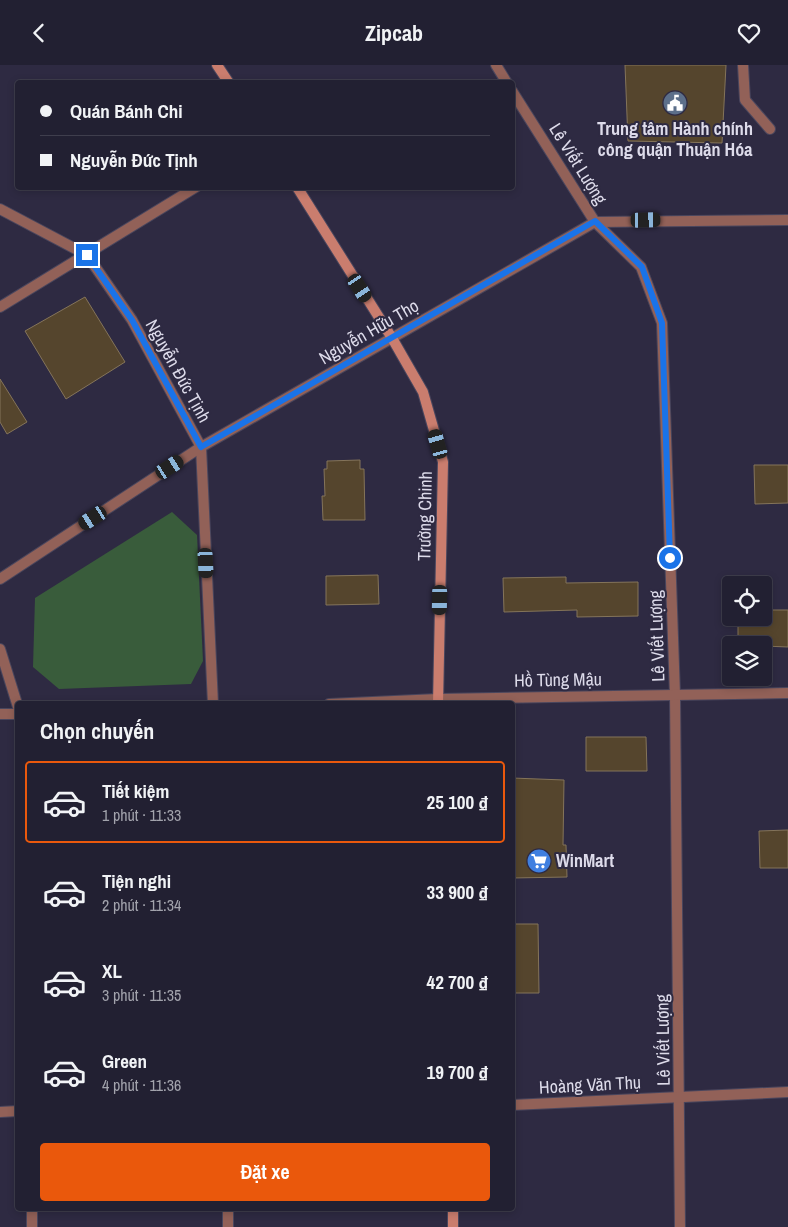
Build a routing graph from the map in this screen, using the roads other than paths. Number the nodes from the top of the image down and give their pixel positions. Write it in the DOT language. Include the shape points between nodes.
graph roads {
  1 [pos="217,65"];
  2 [pos="496,65"];
  3 [pos="743,65"];
  4 [pos="227,80"];
  5 [pos="506,80"];
  6 [pos="515,96"];
  7 [pos="770,129"];
  8 [pos="191,190"];
  9 [pos="298,190"];
  10 [pos="0,209"];
  11 [pos="788,220"];
  12 [pos="595,221"];
  13 [pos="87,255"];
  14 [pos="0,307"];
  15 [pos="392,338"];
  16 [pos="201,447"];
  17 [pos="0,579"];
  18 [pos="0,649"];
  19 [pos="788,693"];
  20 [pos="675,695"];
  21 [pos="16,701"];
  22 [pos="213,701"];
  23 [pos="438,701"];
  24 [pos="0,714"];
  25 [pos="15,714"];
  26 [pos="788,1091"];
  27 [pos="680,1097"];
  28 [pos="515,1105"];
  29 [pos="15,1111"];
  30 [pos="0,1112"];
  31 [pos="32,1211"];
  32 [pos="228,1211"];
  33 [pos="453,1211"];
  34 [pos="32,1227"];
  35 [pos="228,1227"];
  36 [pos="453,1227"];
  37 [pos="680,1227"];
  1 -- 4 [label="street"];
  2 -- 5 [label="street"];
  3 -- 7 [label="street" via="745,100"];
  6 -- 12 [label="street, Lê Viết Lượng"];
  8 -- 13 [label="street"];
  9 -- 15 [label="street, Trường Chinh"];
  10 -- 13 [label="street, Nguyễn Đức Tịnh"];
  11 -- 12 [label="street, Nguyễn Hữu Thọ"];
  12 -- 15 [label="street, Nguyễn Hữu Thọ"];
  12 -- 20 [label="street, Lê Viết Lượng" via="642,267 662,323"];
  13 -- 14 [label="street"];
  13 -- 16 [label="street, Nguyễn Đức Tịnh" via="132,320"];
  15 -- 16 [label="street, Nguyễn Hữu Thọ"];
  15 -- 23 [label="street, Trường Chinh" via="423,392 443,462"];
  16 -- 17 [label="street, Nguyễn Hữu Thọ"];
  16 -- 22 [label="street, Nguyễn Đức Tịnh"];
  18 -- 21 [label="street"];
  19 -- 20 [label="street, Hồ Tùng Mậu"];
  20 -- 23 [label="street, Hồ Tùng Mậu"];
  20 -- 27 [label="street, Lê Viết Lượng"];
  24 -- 25 [label="street"];
  26 -- 27 [label="street, Hoàng Văn Thụ"];
  27 -- 28 [label="street, Hoàng Văn Thụ"];
  27 -- 37 [label="street, Lê Viết Lượng"];
  29 -- 30 [label="street"];
  31 -- 34 [label="street"];
  32 -- 35 [label="street"];
  33 -- 36 [label="street"];
}
